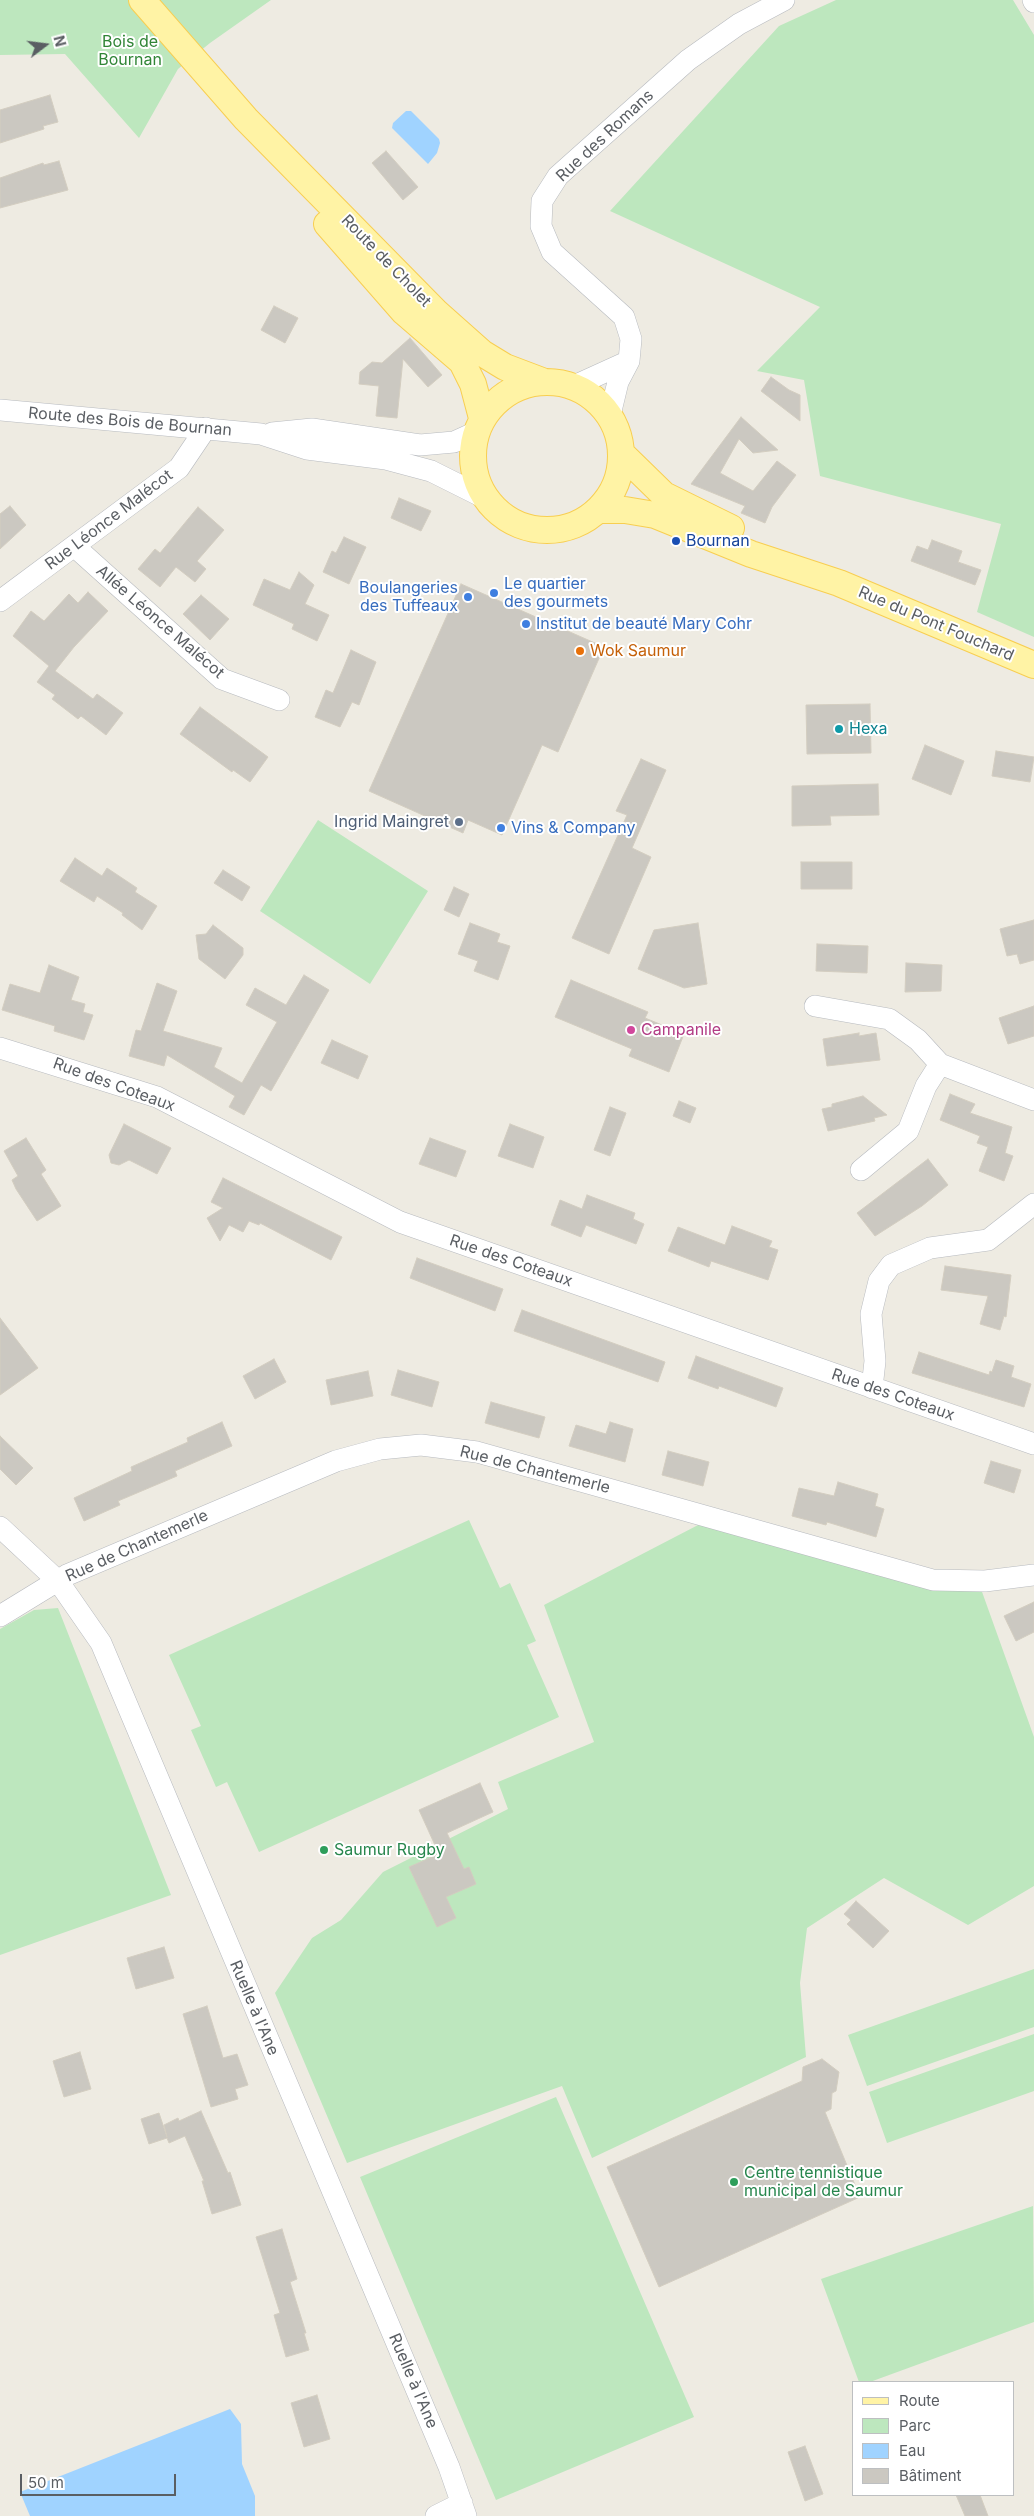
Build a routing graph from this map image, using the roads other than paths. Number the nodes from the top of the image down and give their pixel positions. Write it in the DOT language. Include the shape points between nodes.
graph roads {
  1 [pos="142,0"];
  2 [pos="784,0"];
  3 [pos="246,119"];
  4 [pos="629,361"];
  5 [pos="542,381"];
  6 [pos="574,386"];
  7 [pos="0,410"];
  8 [pos="610,415"];
  9 [pos="479,425"];
  10 [pos="206,428"];
  11 [pos="261,434"];
  12 [pos="622,454"];
  13 [pos="485,498"];
  14 [pos="599,510"];
  15 [pos="74,546"];
  16 [pos="839,583"];
  17 [pos="0,601"];
  18 [pos="1034,665"];
  19 [pos="279,700"];
  20 [pos="815,1006"];
  21 [pos="0,1048"];
  22 [pos="940,1064"];
  23 [pos="1034,1100"];
  24 [pos="861,1170"];
  25 [pos="1034,1204"];
  26 [pos="872,1388"];
  27 [pos="1034,1444"];
  28 [pos="0,1527"];
  29 [pos="1034,1574"];
  30 [pos="58,1581"];
  31 [pos="0,1616"];
  32 [pos="463,2510"];
  33 [pos="436,2516"];
  1 -- 3 [label="main road, Route de Cholet"];
  2 -- 4 [label="street, Rue des Romans" via="739,24 688,60 558,176 542,201 541,226 552,252 624,317 631,339"];
  3 -- 5 [label="main road, Route de Cholet" via="437,314 482,353 505,367"];
  3 -- 9 [label="main road, Route de Cholet" via="331,229 404,312 462,362 473,384"];
  4 -- 6 [label="street"];
  4 -- 8 [label="street, Rue des Romans" via="618,382"];
  5 -- 6 [label="main road"];
  5 -- 9 [label="main road" via="518,387 498,400"];
  6 -- 8 [label="main road" via="594,398"];
  7 -- 10 [label="street, Route des Bois de Bournan"];
  8 -- 12 [label="main road" via="619,433"];
  9 -- 11 [label="street, Route des Bois de Bournan" via="454,442 420,444 312,429"];
  9 -- 13 [label="main road" via="472,455 475,478"];
  10 -- 11 [label="street, Route des Bois de Bournan"];
  10 -- 15 [label="street, Rue Léonce Malécot" via="179,468"];
  11 -- 13 [label="street, Route des Bois de Bournan" via="308,449 386,459 431,472"];
  12 -- 14 [label="main road" via="617,484"];
  12 -- 16 [label="main road, Rue du Pont Fouchard" via="664,495"];
  13 -- 14 [label="main road" via="501,516 523,528 547,532 572,528"];
  14 -- 16 [label="main road, Rue du Pont Fouchard" via="655,514 751,554"];
  15 -- 17 [label="street, Rue Léonce Malécot"];
  15 -- 19 [label="street, Allée Léonce Malécot" via="222,679"];
  16 -- 18 [label="main road, Rue du Pont Fouchard"];
  20 -- 22 [label="street" via="888,1019 918,1040"];
  21 -- 26 [label="street, Rue des Coteaux" via="157,1097 400,1222"];
  22 -- 23 [label="street"];
  22 -- 24 [label="street" via="926,1086 908,1131"];
  25 -- 26 [label="street" via="988,1240 930,1248 891,1265 879,1281 871,1314 875,1361"];
  26 -- 27 [label="street, Rue des Coteaux"];
  28 -- 30 [label="street, Ruelle à l'Ane"];
  29 -- 30 [label="street, Rue de Chantemerle" via="985,1581 933,1580 477,1452 421,1445 380,1449 336,1461"];
  30 -- 31 [label="street, Rue de Chantemerle"];
  30 -- 32 [label="street, Ruelle à l'Ane" via="101,1643 449,2467"];
  32 -- 33 [label="street"];
}
